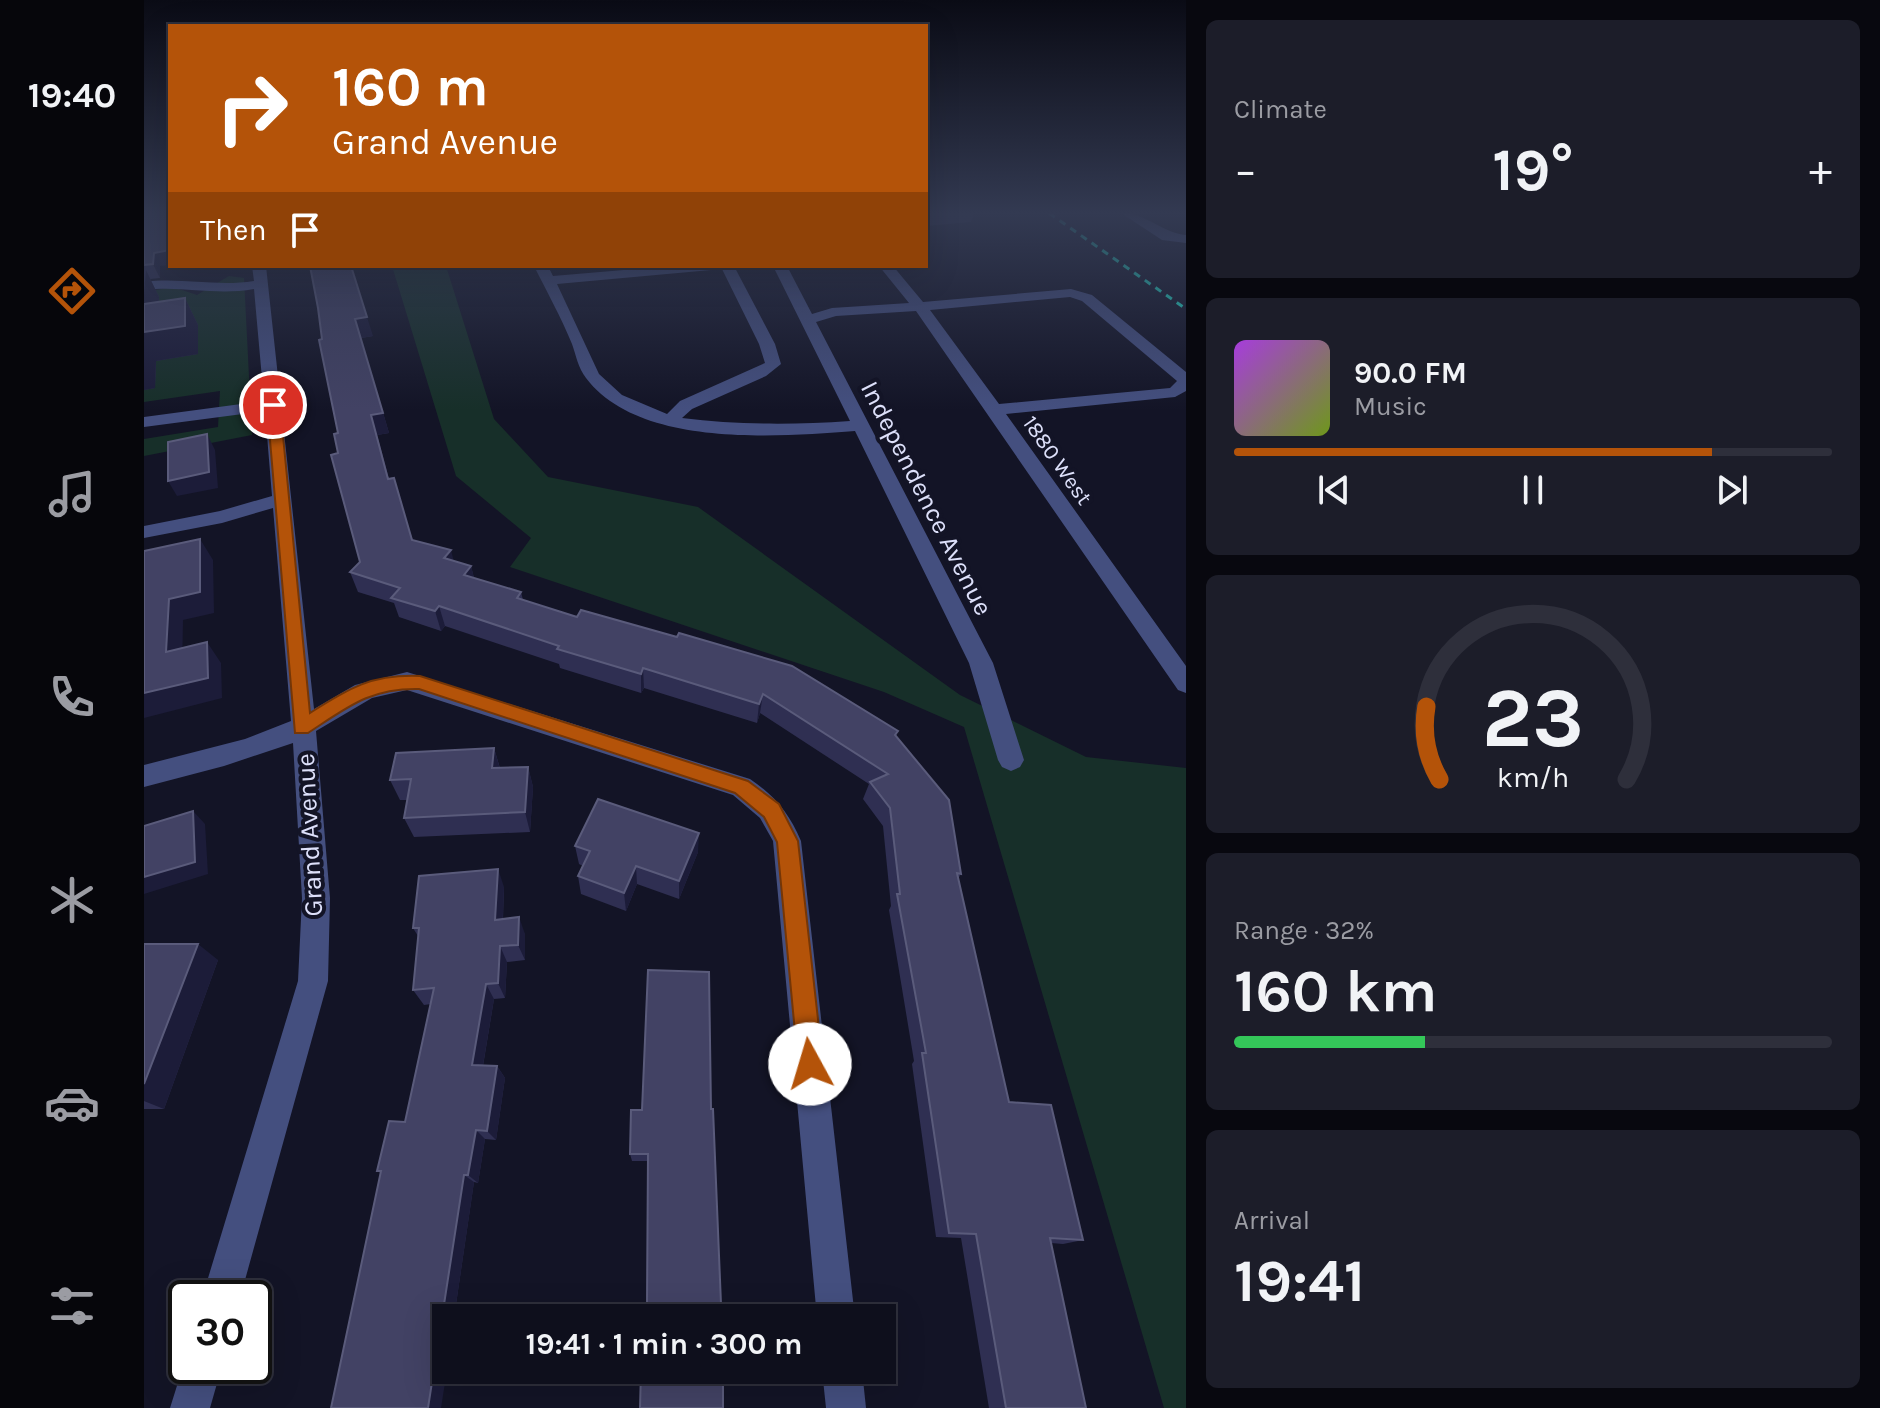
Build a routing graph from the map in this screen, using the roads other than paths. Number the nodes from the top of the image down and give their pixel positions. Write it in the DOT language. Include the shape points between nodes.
graph roads {
  1 [pos="251,279"];
  2 [pos="260,279"];
  3 [pos="548,279"];
  4 [pos="733,279"];
  5 [pos="786,279"];
  6 [pos="897,279"];
  7 [pos="144,286"];
  8 [pos="920,307"];
  9 [pos="806,319"];
  10 [pos="1182,385"];
  11 [pos="273,405"];
  12 [pos="993,410"];
  13 [pos="671,419"];
  14 [pos="144,422"];
  15 [pos="862,425"];
  16 [pos="283,499"];
  17 [pos="144,532"];
  18 [pos="1186,684"];
  19 [pos="302,728"];
  20 [pos="1011,760"];
  21 [pos="144,776"];
  22 [pos="226,1280"];
  23 [pos="835,1304"];
  24 [pos="197,1384"];
  25 [pos="843,1384"];
  26 [pos="190,1408"];
  27 [pos="846,1408"];
  1 -- 7 [label="street" via="225,290 166,283"];
  2 -- 11 [label="street, Grand Avenue"];
  3 -- 13 [label="street" via="592,376 619,400"];
  4 -- 13 [label="street" via="773,364 686,405"];
  5 -- 9 [label="street, Independence Avenue"];
  6 -- 8 [label="street, 1880 West"];
  8 -- 9 [label="street"];
  8 -- 10 [label="street" via="1071,293 1087,298"];
  8 -- 12 [label="street, 1880 West"];
  9 -- 15 [label="street, Independence Avenue"];
  10 -- 12 [label="street"];
  11 -- 14 [label="street"];
  11 -- 16 [label="street, Grand Avenue"];
  12 -- 18 [label="street, 1880 West"];
  13 -- 15 [label="street" via="759,432"];
  15 -- 20 [label="street, Independence Avenue" via="981,663"];
  16 -- 17 [label="street"];
  16 -- 19 [label="street, Grand Avenue"];
  19 -- 21 [label="street"];
  19 -- 22 [label="street, Grand Avenue" via="316,898 313,981"];
  19 -- 23 [label="street" via="373,686 420,683 741,787 765,803 787,841"];
  24 -- 26 [label="street"];
  25 -- 27 [label="street"];
}
